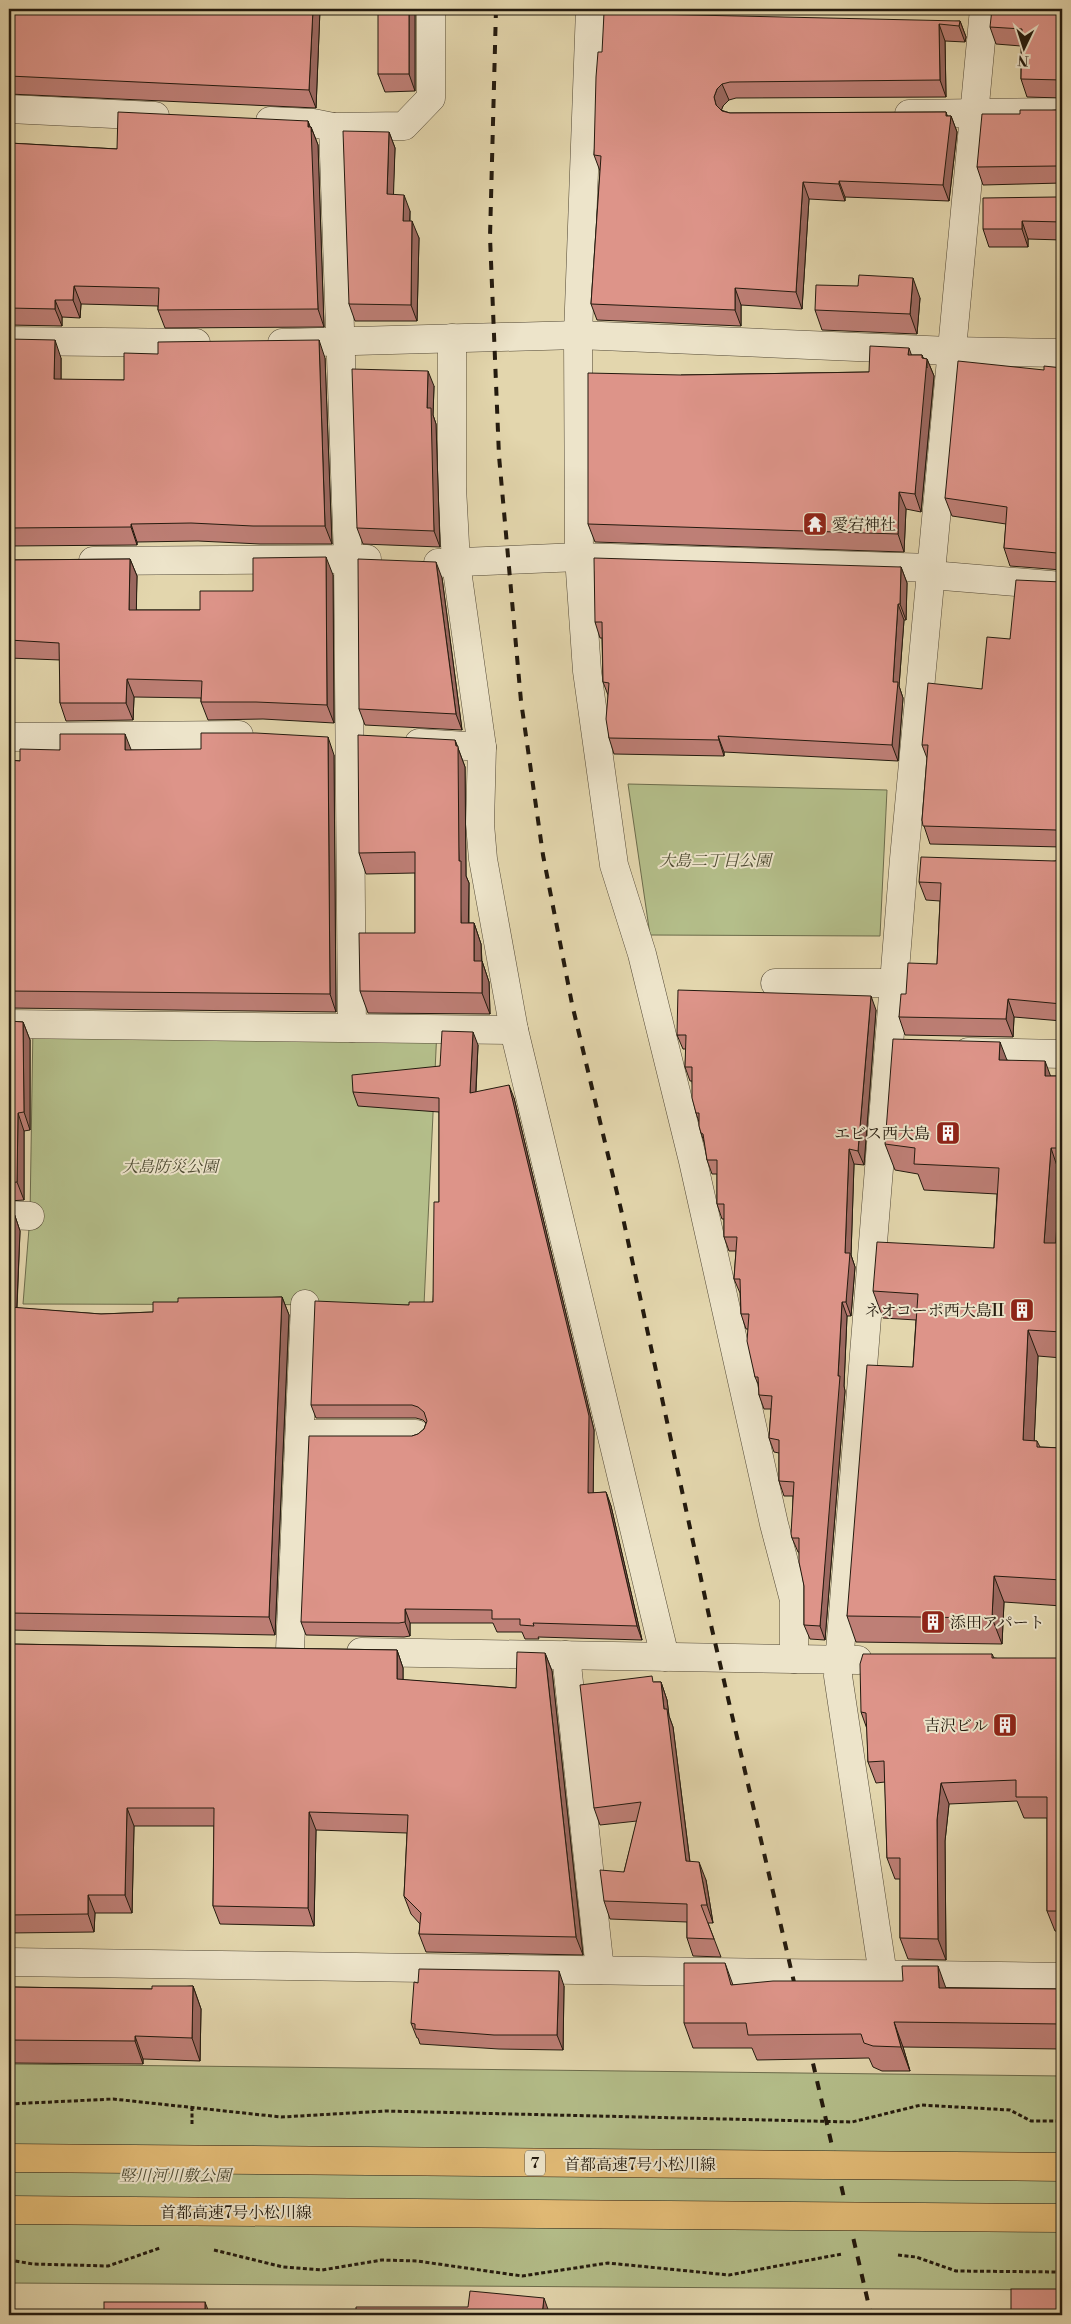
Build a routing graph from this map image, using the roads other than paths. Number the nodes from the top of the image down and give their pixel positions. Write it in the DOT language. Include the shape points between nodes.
graph roads {
  1 [pos="431,9"];
  2 [pos="590,11"];
  3 [pos="619,14"];
  4 [pos="983,15"];
  5 [pos="953,21"];
  6 [pos="9,109"];
  7 [pos="1062,112"];
  8 [pos="885,114"];
  9 [pos="974,114"];
  10 [pos="175,117"];
  11 [pos="244,120"];
  12 [pos="334,127"];
  13 [pos="994,200"];
  14 [pos="965,201"];
  15 [pos="578,335"];
  16 [pos="452,338"];
  17 [pos="9,341"];
  18 [pos="341,342"];
  19 [pos="217,343"];
  20 [pos="255,343"];
  21 [pos="950,351"];
  22 [pos="1062,353"];
  23 [pos="579,557"];
  24 [pos="348,559"];
  25 [pos="388,560"];
  26 [pos="69,561"];
  27 [pos="417,562"];
  28 [pos="456,563"];
  29 [pos="932,571"];
  30 [pos="1062,586"];
  31 [pos="263,735"];
  32 [pos="9,737"];
  33 [pos="321,737"];
  34 [pos="350,739"];
  35 [pos="482,746"];
  36 [pos="904,858"];
  37 [pos="934,859"];
  38 [pos="775,983"];
  39 [pos="895,983"];
  40 [pos="9,1024"];
  41 [pos="352,1028"];
  42 [pos="514,1030"];
  43 [pos="940,1051"];
  44 [pos="1062,1054"];
  45 [pos="305,1304"];
  46 [pos="300,1434"];
  47 [pos="416,1434"];
  48 [pos="261,1650"];
  49 [pos="290,1650"];
  50 [pos="566,1655"];
  51 [pos="665,1657"];
  52 [pos="794,1659"];
  53 [pos="841,1660"];
  54 [pos="879,1660"];
  55 [pos="9,1962"];
  56 [pos="600,1970"];
  57 [pos="883,1975"];
  58 [pos="1062,1977"];
  59 [pos="9,2158"];
  60 [pos="1062,2167"];
  61 [pos="9,2210"];
  62 [pos="1062,2218"];
  1 -- 12 [label="street" via="431,98 404,126"];
  2 -- 3 [label="street"];
  2 -- 15 [label="street"];
  4 -- 5 [label="street"];
  4 -- 9 [label="street"];
  6 -- 10 [label="street"];
  7 -- 9 [label="street"];
  8 -- 9 [label="street"];
  9 -- 14 [label="street"];
  11 -- 12 [label="street"];
  12 -- 18 [label="street"];
  13 -- 14 [label="street"];
  14 -- 21 [label="street"];
  15 -- 16 [label="street"];
  15 -- 21 [label="street"];
  15 -- 23 [label="street"];
  16 -- 18 [label="street"];
  16 -- 28 [label="street" via="452,487"];
  17 -- 19 [label="street"];
  18 -- 20 [label="street"];
  18 -- 24 [label="street"];
  21 -- 22 [label="street"];
  21 -- 29 [label="street"];
  23 -- 28 [label="street"];
  23 -- 29 [label="street"];
  23 -- 52 [label="street" via="587,671 614,865 642,954 670,1067 794,1600"];
  24 -- 25 [label="street"];
  24 -- 26 [label="street"];
  24 -- 34 [label="street"];
  27 -- 28 [label="street"];
  28 -- 35 [label="street"];
  29 -- 30 [label="street"];
  29 -- 36 [label="street"];
  31 -- 32 [label="street"];
  33 -- 34 [label="street"];
  34 -- 35 [label="street"];
  34 -- 41 [label="street"];
  35 -- 42 [label="street" via="480,824 483,859"];
  36 -- 37 [label="street"];
  36 -- 39 [label="street"];
  38 -- 39 [label="street"];
  39 -- 53 [label="street" via="900,1050"];
  40 -- 41 [label="street"];
  41 -- 42 [label="street"];
  42 -- 51 [label="street"];
  43 -- 44 [label="street"];
  45 -- 46 [label="street"];
  46 -- 47 [label="street"];
  46 -- 49 [label="street"];
  48 -- 49 [label="street"];
  49 -- 50 [label="street"];
  50 -- 51 [label="street"];
  50 -- 56 [label="street"];
  51 -- 52 [label="street"];
  52 -- 53 [label="street"];
  53 -- 54 [label="street"];
  53 -- 57 [label="street" via="838,1676"];
  55 -- 56 [label="street"];
  56 -- 57 [label="street"];
  57 -- 58 [label="street"];
  59 -- 60 [label="highway, 首都高速7号小松川線 / 7, bridge"];
  61 -- 62 [label="highway, 首都高速7号小松川線, bridge"];
}
